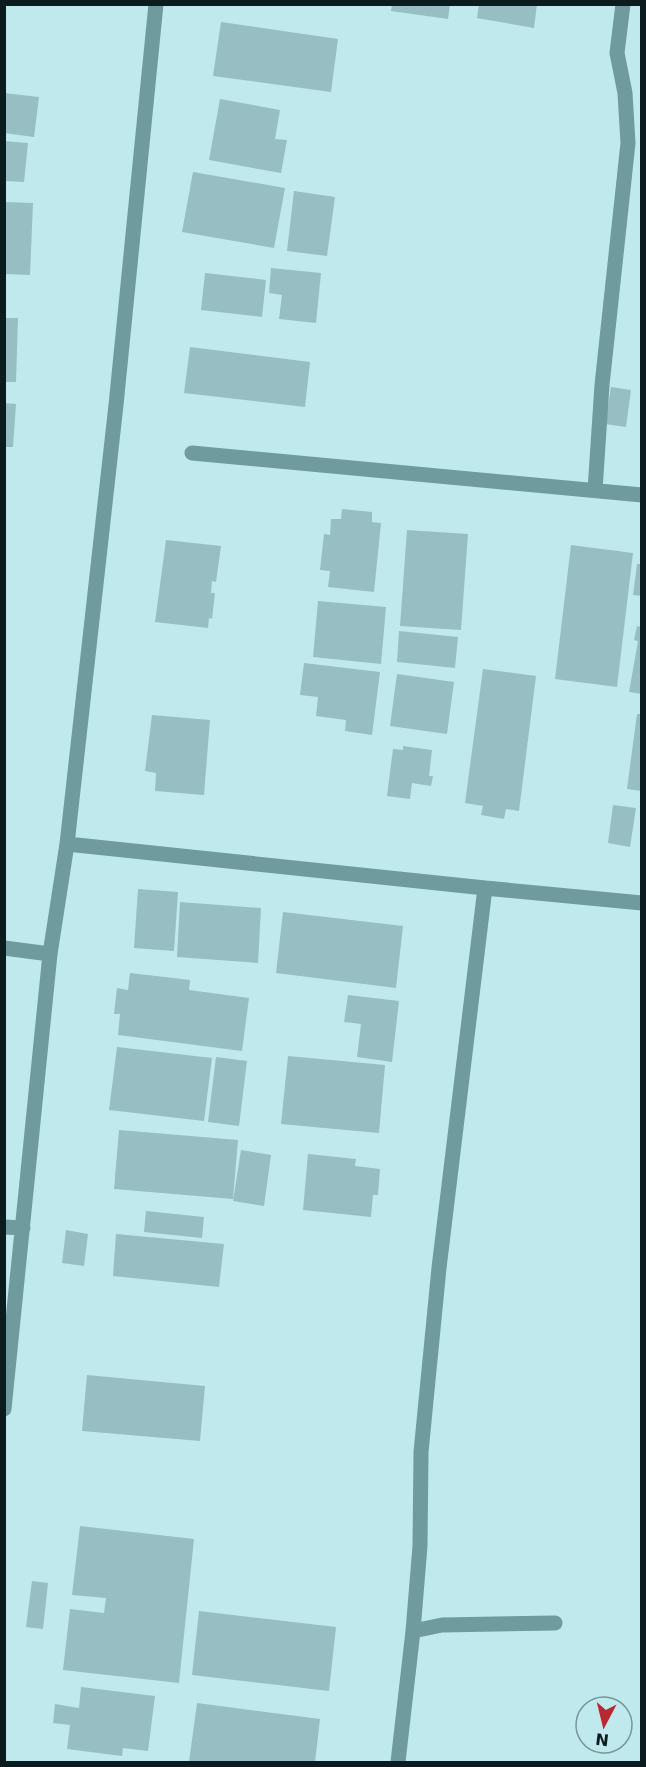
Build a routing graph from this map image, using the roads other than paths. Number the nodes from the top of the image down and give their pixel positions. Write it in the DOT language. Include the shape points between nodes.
graph roads {
  1 [pos="156,4"];
  2 [pos="623,4"];
  3 [pos="192,453"];
  4 [pos="595,490"];
  5 [pos="642,495"];
  6 [pos="67,844"];
  7 [pos="485,888"];
  8 [pos="642,903"];
  9 [pos="4,948"];
  10 [pos="51,954"];
  11 [pos="4,1227"];
  12 [pos="23,1228"];
  13 [pos="4,1409"];
  14 [pos="555,1623"];
  15 [pos="413,1631"];
  16 [pos="398,1762"];
  1 -- 6 [label="street"];
  2 -- 4 [label="street" via="616,53 625,93 628,143"];
  3 -- 4 [label="street"];
  4 -- 5 [label="street"];
  6 -- 7 [label="street"];
  6 -- 10 [label="street"];
  7 -- 8 [label="street"];
  7 -- 15 [label="street" via="422,1441"];
  9 -- 10 [label="street"];
  10 -- 12 [label="street"];
  11 -- 12 [label="street"];
  12 -- 13 [label="street"];
  14 -- 15 [label="street" via="442,1625"];
  15 -- 16 [label="street"];
}
